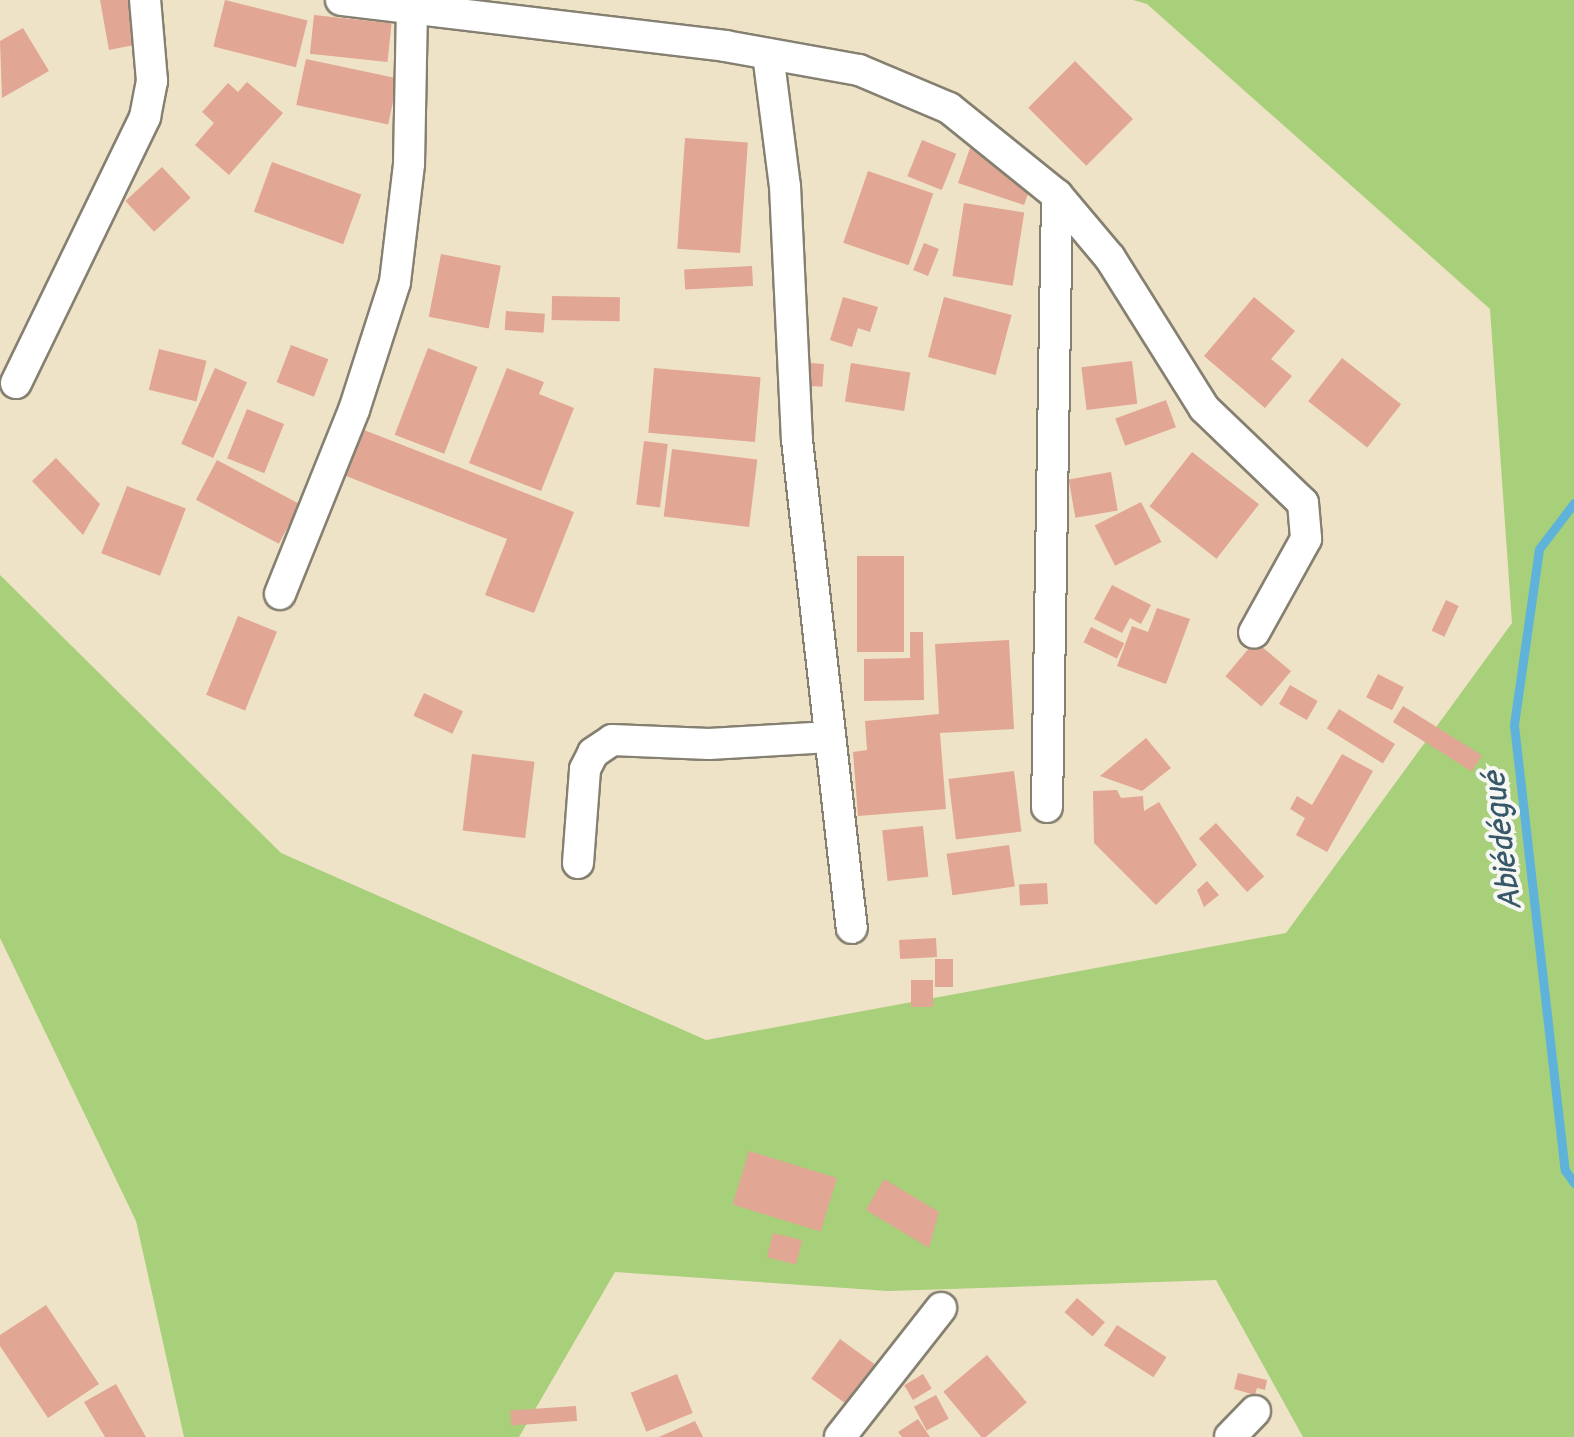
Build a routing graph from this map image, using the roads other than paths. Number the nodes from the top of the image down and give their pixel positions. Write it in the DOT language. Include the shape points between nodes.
graph roads {
  1 [pos="145,0"];
  2 [pos="341,0"];
  3 [pos="412,10"];
  4 [pos="768,54"];
  5 [pos="1056,195"];
  6 [pos="16,383"];
  7 [pos="280,594"];
  8 [pos="1254,633"];
  9 [pos="830,737"];
  10 [pos="1047,808"];
  11 [pos="578,863"];
  12 [pos="852,928"];
  13 [pos="941,1308"];
  14 [pos="1255,1411"];
  15 [pos="840,1437"];
  16 [pos="1230,1437"];
  1 -- 6 [label="street" via="152,81 146,117"];
  2 -- 3 [label="street"];
  3 -- 4 [label="street"];
  3 -- 7 [label="street" via="409,164 396,282 354,410"];
  4 -- 5 [label="street" via="859,70 949,108"];
  4 -- 9 [label="street" via="782,152 797,440"];
  5 -- 8 [label="street" via="1110,258 1204,408 1303,503 1306,539"];
  5 -- 10 [label="street"];
  9 -- 11 [label="street" via="709,744 612,740 593,752 585,768"];
  9 -- 12 [label="street"];
  13 -- 15 [label="street"];
  14 -- 16 [label="street"];
}
